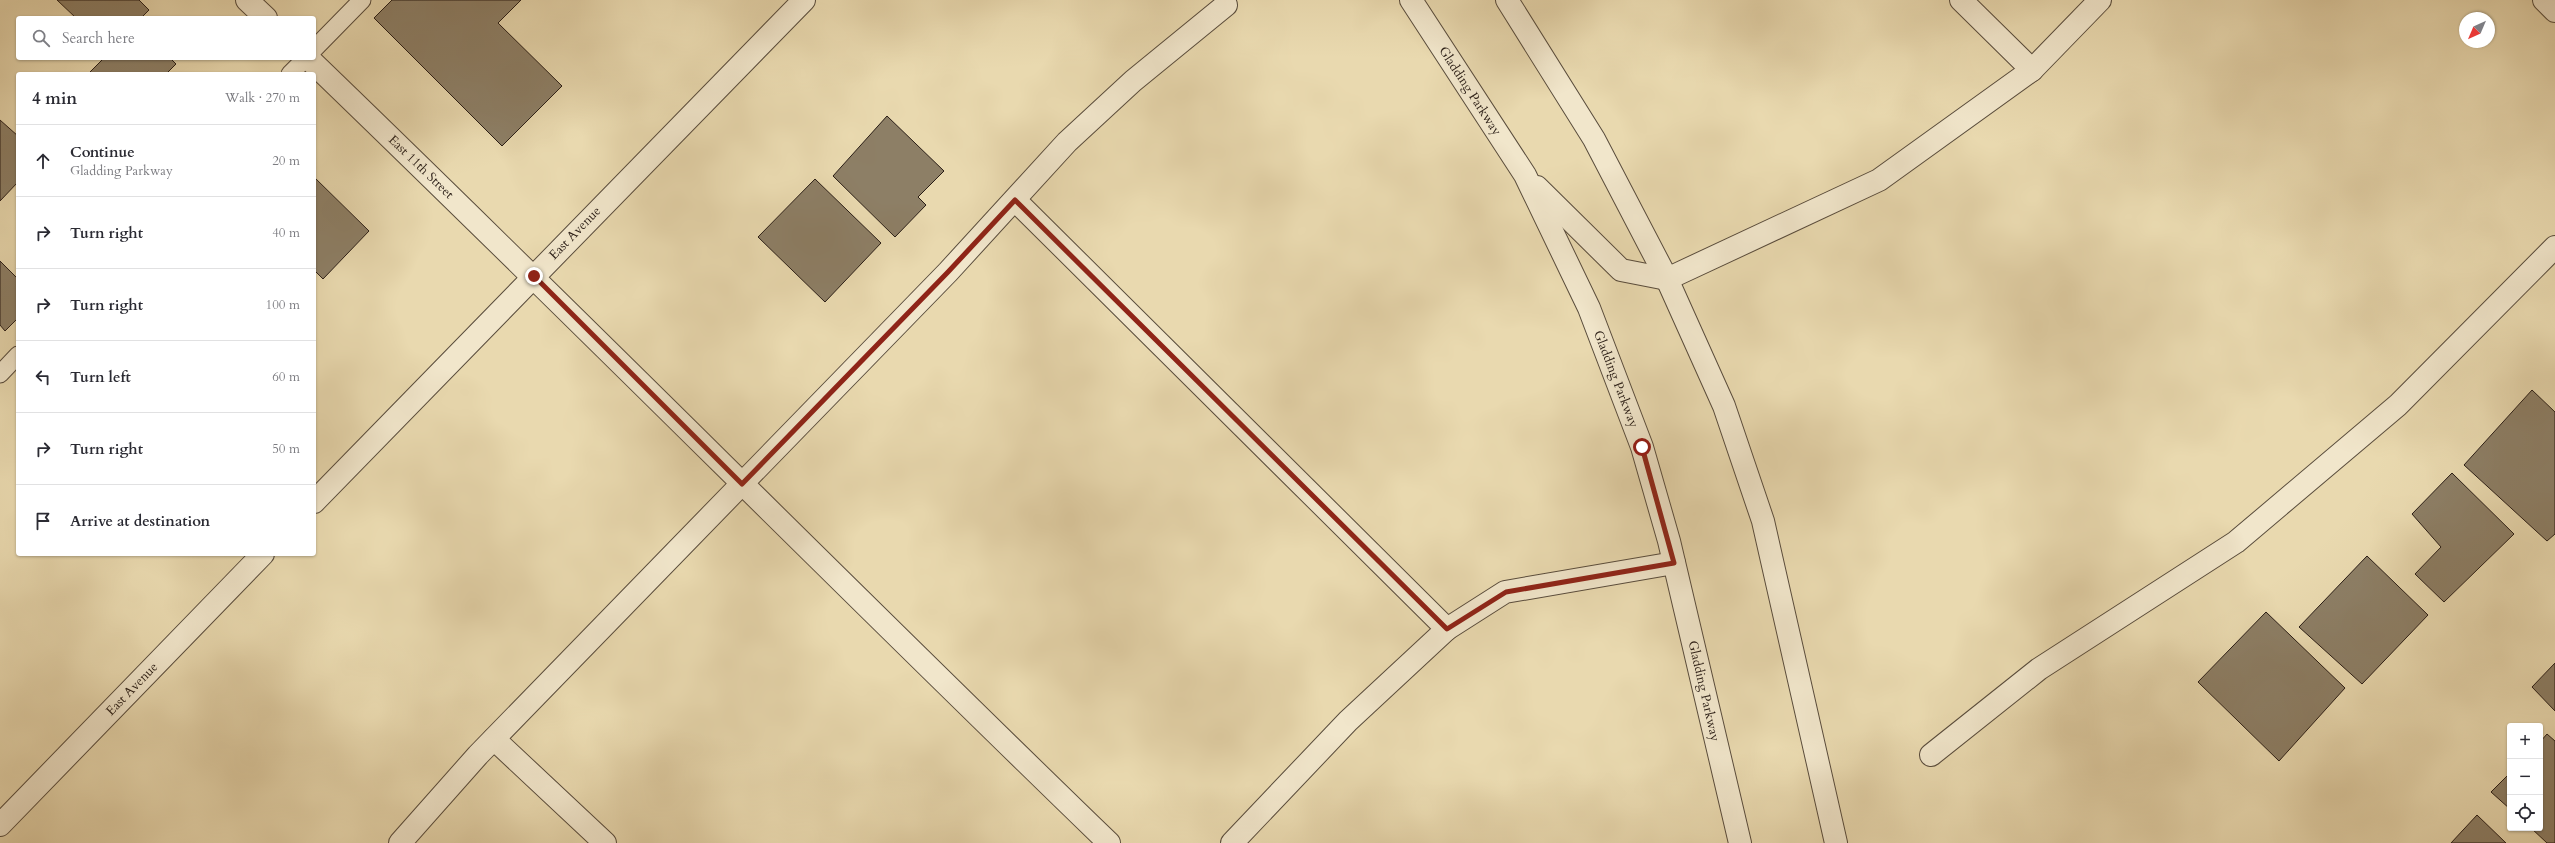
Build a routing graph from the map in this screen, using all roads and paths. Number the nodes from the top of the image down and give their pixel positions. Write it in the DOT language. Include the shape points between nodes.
graph roads {
  1 [pos="247,0"];
  2 [pos="362,0"];
  3 [pos="804,0"];
  4 [pos="1411,0"];
  5 [pos="1507,0"];
  6 [pos="1961,0"];
  7 [pos="2100,0"];
  8 [pos="2544,0"];
  9 [pos="1226,5"];
  10 [pos="2555,11"];
  11 [pos="264,16"];
  12 [pos="316,47"];
  13 [pos="305,60"];
  14 [pos="309,60"];
  15 [pos="2032,70"];
  16 [pos="292,72"];
  17 [pos="1525,175"];
  18 [pos="1015,200"];
  19 [pos="2555,247"];
  20 [pos="534,276"];
  21 [pos="1667,279"];
  22 [pos="16,357"];
  23 [pos="0,374"];
  24 [pos="742,484"];
  25 [pos="316,500"];
  26 [pos="261,556"];
  27 [pos="1674,563"];
  28 [pos="1447,629"];
  29 [pos="494,739"];
  30 [pos="1931,755"];
  31 [pos="0,825"];
  32 [pos="400,843"];
  33 [pos="605,843"];
  34 [pos="1109,843"];
  35 [pos="1232,843"];
  36 [pos="1740,843"];
  37 [pos="1836,843"];
  1 -- 11 [label="street"];
  2 -- 12 [label="lane"];
  3 -- 20 [label="street, East Avenue"];
  4 -- 17 [label="street, Gladding Parkway"];
  5 -- 21 [label="street" via="1594,139"];
  6 -- 15 [label="street"];
  7 -- 15 [label="street"];
  8 -- 10 [label="street"];
  9 -- 18 [label="street" via="1133,82 1067,142"];
  13 -- 16 [label="lane"];
  14 -- 20 [label="street, East 11th Street"];
  15 -- 21 [label="street" via="1879,180"];
  17 -- 21 [label="street" via="1621,270"];
  17 -- 27 [label="street, Gladding Parkway" via="1592,315 1642,447"];
  18 -- 24 [label="street"];
  18 -- 28 [label="street"];
  19 -- 30 [label="street" via="2398,405 2236,542 2039,669"];
  20 -- 24 [label="street, East 11th Street"];
  20 -- 25 [label="street, East Avenue"];
  21 -- 37 [label="street" via="1724,406 1763,521"];
  22 -- 23 [label="lane"];
  24 -- 29 [label="street"];
  24 -- 34 [label="street, East 11th Street"];
  26 -- 31 [label="street, East Avenue"];
  27 -- 28 [label="street" via="1506,592"];
  27 -- 36 [label="street, Gladding Parkway"];
  28 -- 35 [label="street" via="1348,721"];
  29 -- 32 [label="street"];
  29 -- 33 [label="street"];
}
